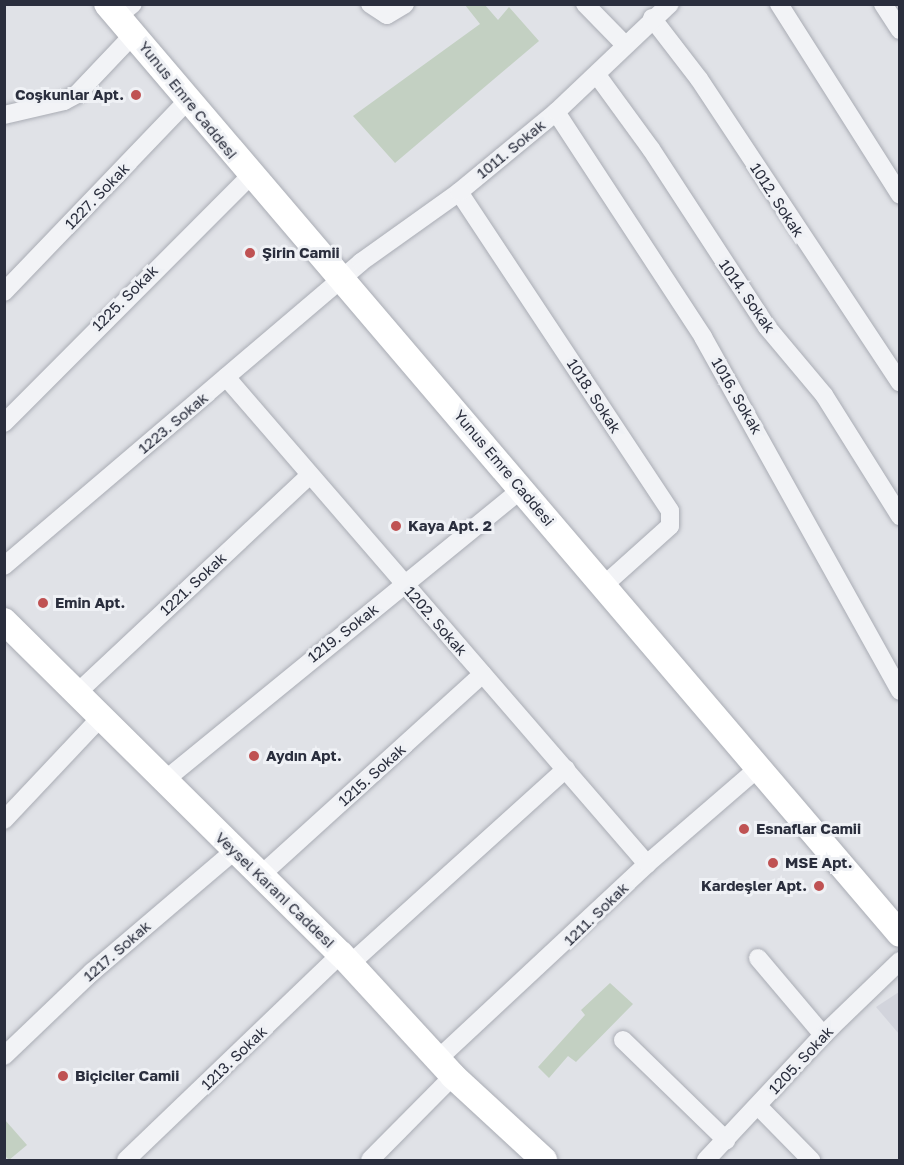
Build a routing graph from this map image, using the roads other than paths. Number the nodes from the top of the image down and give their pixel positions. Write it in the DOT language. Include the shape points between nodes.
graph roads {
  1 [pos="370,4"];
  2 [pos="405,4"];
  3 [pos="585,4"];
  4 [pos="670,4"];
  5 [pos="779,4"];
  6 [pos="883,4"];
  7 [pos="123,15"];
  8 [pos="652,18"];
  9 [pos="900,30"];
  10 [pos="624,45"];
  11 [pos="597,75"];
  12 [pos="189,99"];
  13 [pos="556,112"];
  14 [pos="4,115"];
  15 [pos="250,176"];
  16 [pos="459,192"];
  17 [pos="900,195"];
  18 [pos="342,281"];
  19 [pos="4,292"];
  20 [pos="226,377"];
  21 [pos="900,383"];
  22 [pos="4,423"];
  23 [pos="310,475"];
  24 [pos="523,488"];
  25 [pos="900,516"];
  26 [pos="4,566"];
  27 [pos="405,585"];
  28 [pos="602,587"];
  29 [pos="4,621"];
  30 [pos="483,674"];
  31 [pos="900,691"];
  32 [pos="77,693"];
  33 [pos="101,717"];
  34 [pos="566,769"];
  35 [pos="756,770"];
  36 [pos="165,780"];
  37 [pos="4,820"];
  38 [pos="234,851"];
  39 [pos="647,864"];
  40 [pos="261,875"];
  41 [pos="896,921"];
  42 [pos="758,958"];
  43 [pos="345,959"];
  44 [pos="900,962"];
  45 [pos="823,1035"];
  46 [pos="623,1040"];
  47 [pos="4,1056"];
  48 [pos="445,1068"];
  49 [pos="758,1106"];
  50 [pos="726,1140"];
  51 [pos="126,1161"];
  52 [pos="370,1161"];
  53 [pos="544,1161"];
  54 [pos="706,1161"];
  55 [pos="811,1161"];
  1 -- 2 [label="street" via="387,15"];
  3 -- 10 [label="street"];
  4 -- 8 [label="street, 1011. Sokak"];
  5 -- 17 [label="street"];
  6 -- 9 [label="street"];
  7 -- 12 [label="main road, Yunus Emre Caddesi"];
  7 -- 14 [label="street" via="76,94 64,101"];
  8 -- 10 [label="street, 1011. Sokak"];
  8 -- 21 [label="street, 1012. Sokak" via="699,79"];
  10 -- 11 [label="street, 1011. Sokak"];
  11 -- 13 [label="street, 1011. Sokak"];
  11 -- 25 [label="street, 1014. Sokak" via="651,149 767,327 824,395"];
  12 -- 15 [label="main road, Yunus Emre Caddesi"];
  12 -- 19 [label="street, 1227. Sokak"];
  13 -- 16 [label="street, 1011. Sokak"];
  13 -- 31 [label="street, 1016. Sokak" via="726,375"];
  15 -- 18 [label="main road, Yunus Emre Caddesi"];
  15 -- 22 [label="street, 1225. Sokak"];
  16 -- 18 [label="street, 1011. Sokak" via="361,262"];
  16 -- 28 [label="street, 1018. Sokak" via="670,511 670,525"];
  18 -- 20 [label="street, 1223. Sokak"];
  18 -- 24 [label="main road, Yunus Emre Caddesi"];
  20 -- 23 [label="street, 1202. Sokak"];
  20 -- 26 [label="street, 1223. Sokak"];
  23 -- 27 [label="street, 1202. Sokak"];
  23 -- 32 [label="street, 1221. Sokak"];
  24 -- 27 [label="street, 1219. Sokak"];
  24 -- 28 [label="main road, Yunus Emre Caddesi"];
  27 -- 30 [label="street, 1202. Sokak"];
  27 -- 36 [label="street, 1219. Sokak"];
  28 -- 35 [label="main road, Yunus Emre Caddesi"];
  29 -- 32 [label="main road, Veysel Karani Caddesi"];
  30 -- 34 [label="street, 1202. Sokak"];
  30 -- 40 [label="street, 1215. Sokak"];
  32 -- 33 [label="main road, Veysel Karani Caddesi"];
  33 -- 36 [label="main road, Veysel Karani Caddesi"];
  33 -- 37 [label="street"];
  34 -- 39 [label="street, 1202. Sokak"];
  34 -- 43 [label="street, 1213. Sokak"];
  35 -- 39 [label="street, 1211. Sokak"];
  35 -- 41 [label="main road, Yunus Emre Caddesi"];
  36 -- 38 [label="main road, Veysel Karani Caddesi"];
  38 -- 40 [label="main road, Veysel Karani Caddesi"];
  38 -- 47 [label="street, 1217. Sokak" via="92,972"];
  39 -- 48 [label="street, 1211. Sokak"];
  40 -- 43 [label="main road, Veysel Karani Caddesi"];
  42 -- 45 [label="street"];
  43 -- 48 [label="main road, Veysel Karani Caddesi"];
  43 -- 51 [label="street, 1213. Sokak"];
  44 -- 45 [label="street, 1205. Sokak"];
  45 -- 49 [label="street, 1205. Sokak"];
  46 -- 50 [label="street"];
  48 -- 52 [label="street, 1211. Sokak"];
  48 -- 53 [label="main road, Veysel Karani Caddesi"];
  49 -- 50 [label="street, 1205. Sokak"];
  49 -- 55 [label="street"];
  50 -- 54 [label="street, 1205. Sokak"];
}
